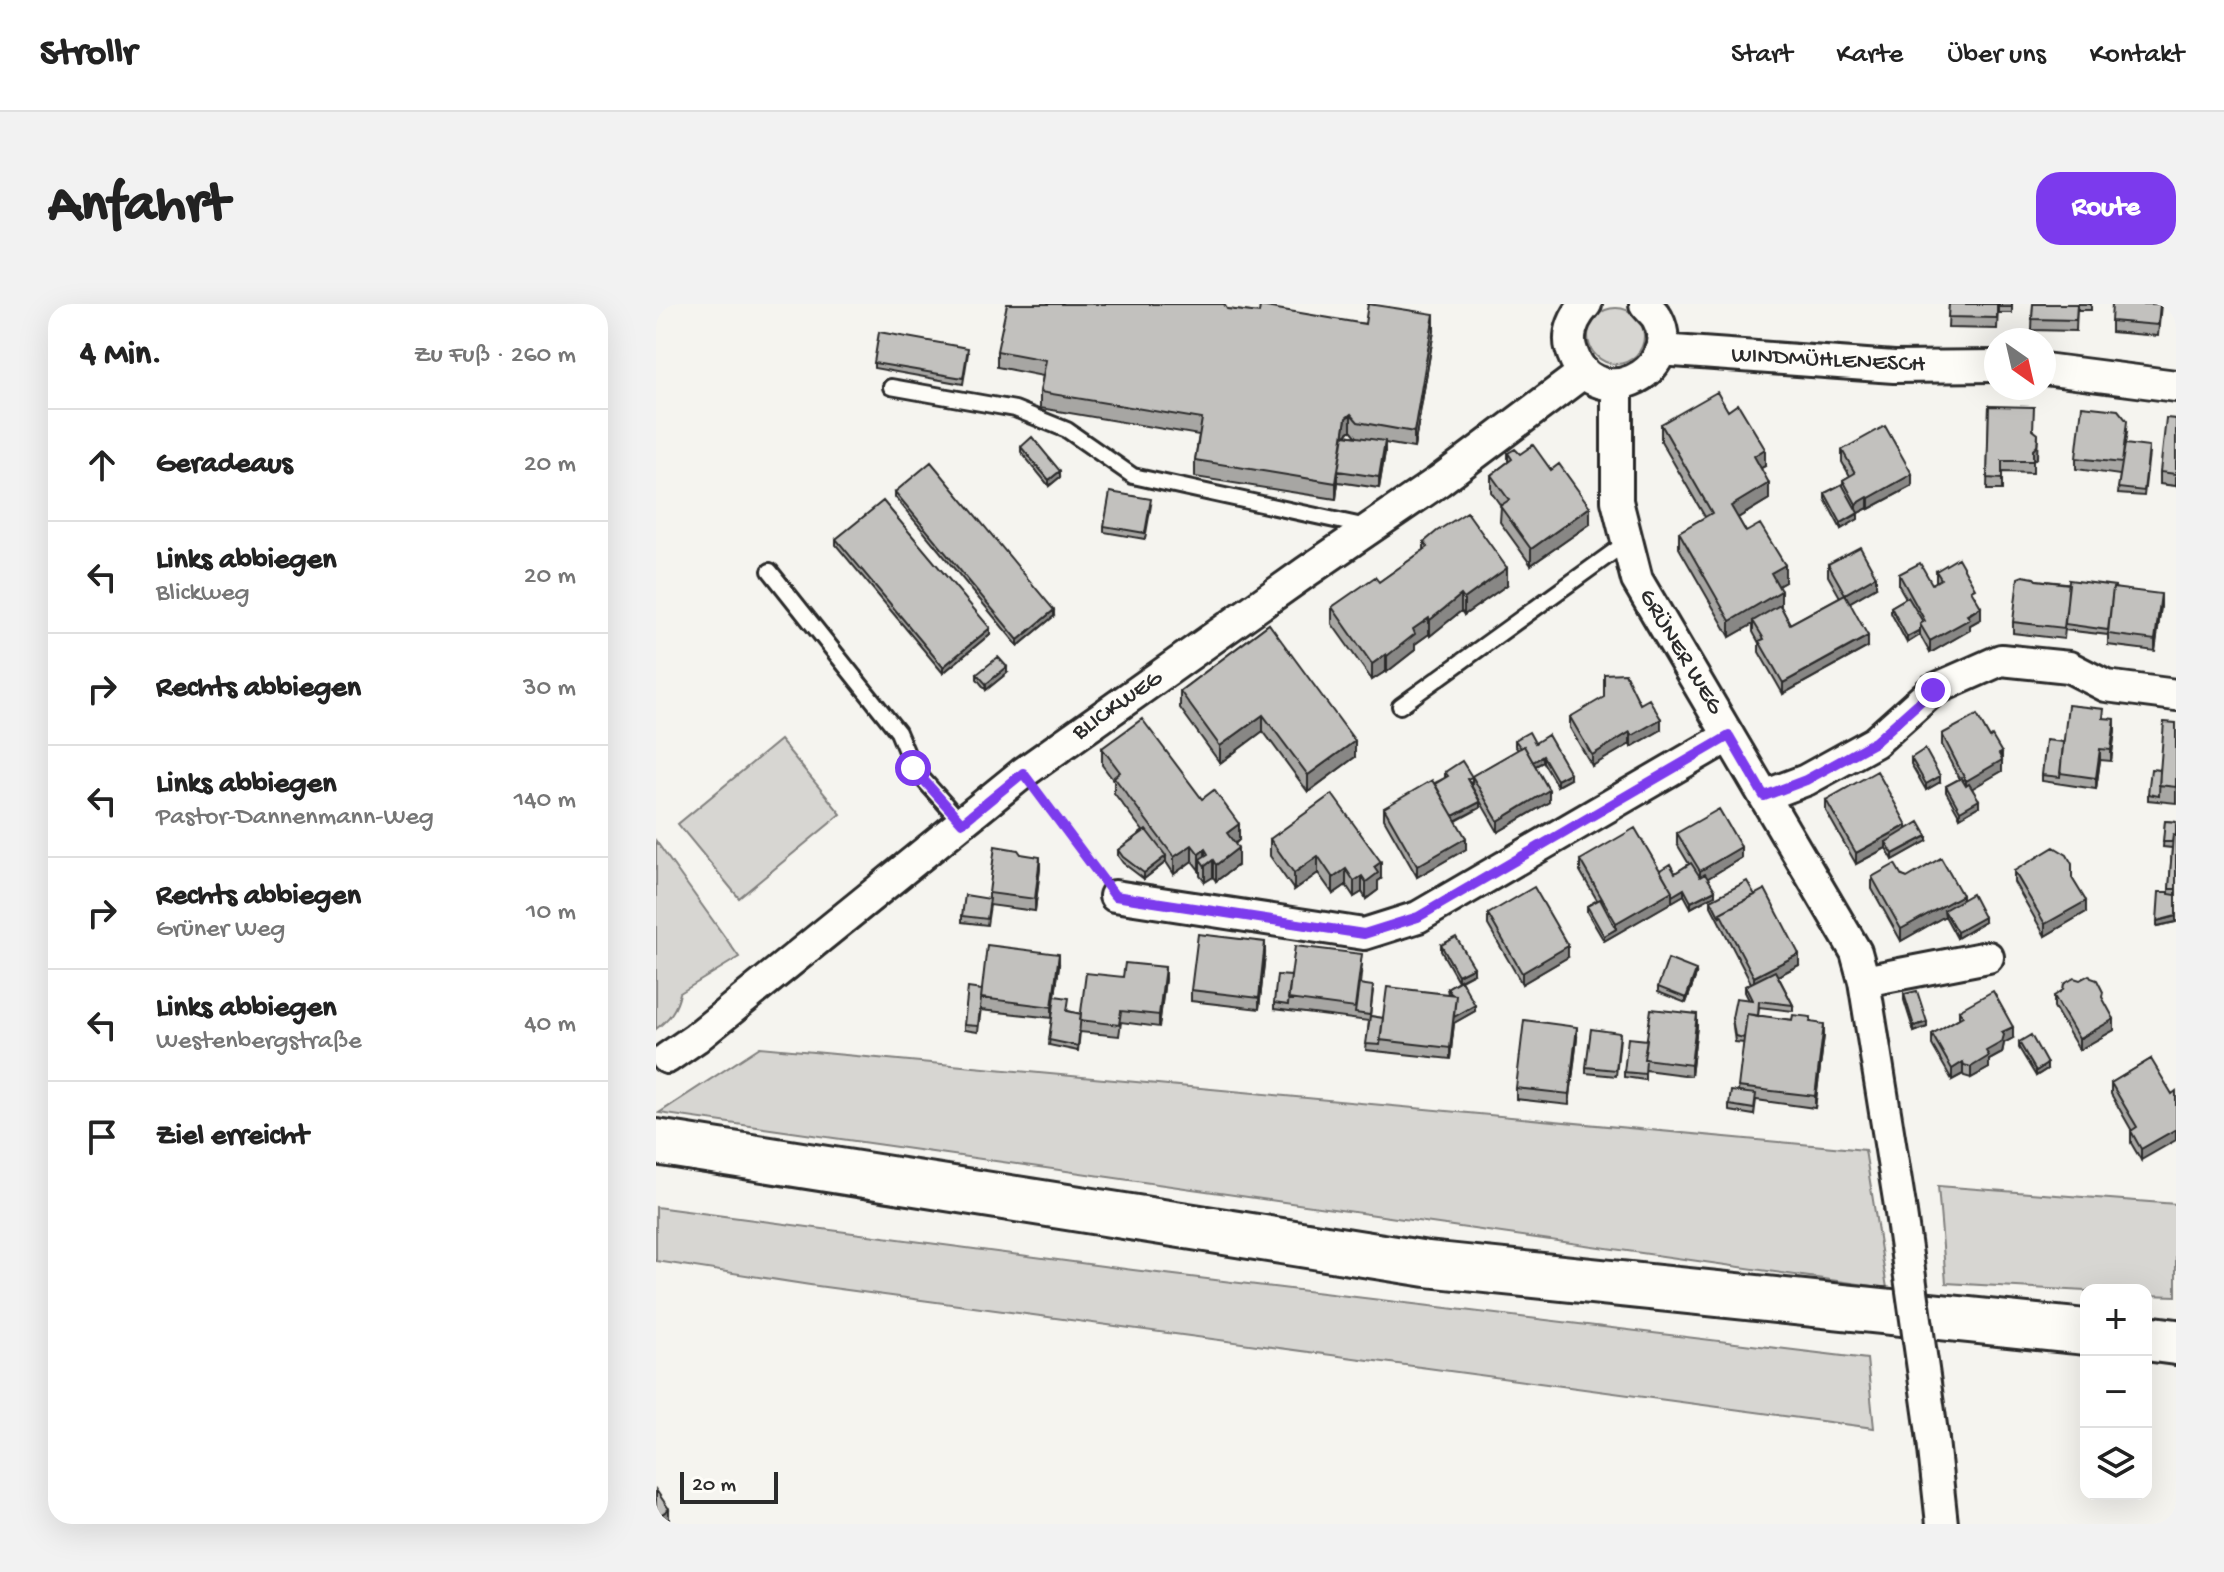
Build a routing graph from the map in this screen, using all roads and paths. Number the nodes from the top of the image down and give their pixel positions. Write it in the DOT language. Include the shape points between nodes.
graph roads {
  1 [pos="1586,304"];
  2 [pos="1645,304"];
  3 [pos="1660,350"];
  4 [pos="1984,366"];
  5 [pos="2056,371"];
  6 [pos="1584,372"];
  7 [pos="1617,385"];
  8 [pos="2176,386"];
  9 [pos="891,387"];
  10 [pos="1371,528"];
  11 [pos="1627,542"];
  12 [pos="770,571"];
  13 [pos="2176,695"];
  14 [pos="1400,706"];
  15 [pos="1729,736"];
  16 [pos="1023,773"];
  17 [pos="1764,796"];
  18 [pos="962,823"];
  19 [pos="1115,896"];
  20 [pos="1988,957"];
  21 [pos="1864,981"];
  22 [pos="667,1058"];
  23 [pos="656,1142"];
  24 [pos="656,1171"];
  25 [pos="2080,1331"];
  26 [pos="2152,1339"];
  27 [pos="2176,1342"];
  28 [pos="2080,1356"];
  29 [pos="2152,1364"];
  30 [pos="2176,1366"];
  31 [pos="1942,1524"];
  1 -- 6 [label="street" via="1572,323 1569,342"];
  2 -- 3 [label="street" via="1661,332"];
  3 -- 4 [label="street, WINDMÜHLENESCH" via="1894,367"];
  3 -- 7 [label="street" via="1654,364 1636,380"];
  5 -- 8 [label="street"];
  6 -- 7 [label="street" via="1598,382"];
  6 -- 10 [label="street, BLICKWEG"];
  7 -- 11 [label="street, GRÜNER WEG" via="1617,501"];
  9 -- 10 [label="lane" via="1015,409 1067,430 1133,476"];
  10 -- 16 [label="street, BLICKWEG"];
  11 -- 14 [label="lane"];
  11 -- 15 [label="street, GRÜNER WEG" via="1637,580"];
  12 -- 18 [label="lane" via="898,732 913,768"];
  13 -- 17 [label="street" via="2106,686 2069,667 2001,660 1933,690 1875,742"];
  15 -- 17 [label="street, GRÜNER WEG"];
  15 -- 19 [label="street" via="1418,917 1364,934"];
  16 -- 18 [label="street, BLICKWEG"];
  16 -- 19 [label="path"];
  17 -- 21 [label="street, GRÜNER WEG" via="1856,952"];
  18 -- 22 [label="street, BLICKWEG"];
  20 -- 21 [label="street"];
  21 -- 31 [label="street, GRÜNER WEG, bridge"];
  23 -- 25 [label="highway" via="1427,1264"];
  24 -- 28 [label="highway" via="1436,1290"];
  26 -- 27 [label="highway"];
  29 -- 30 [label="highway"];
}
